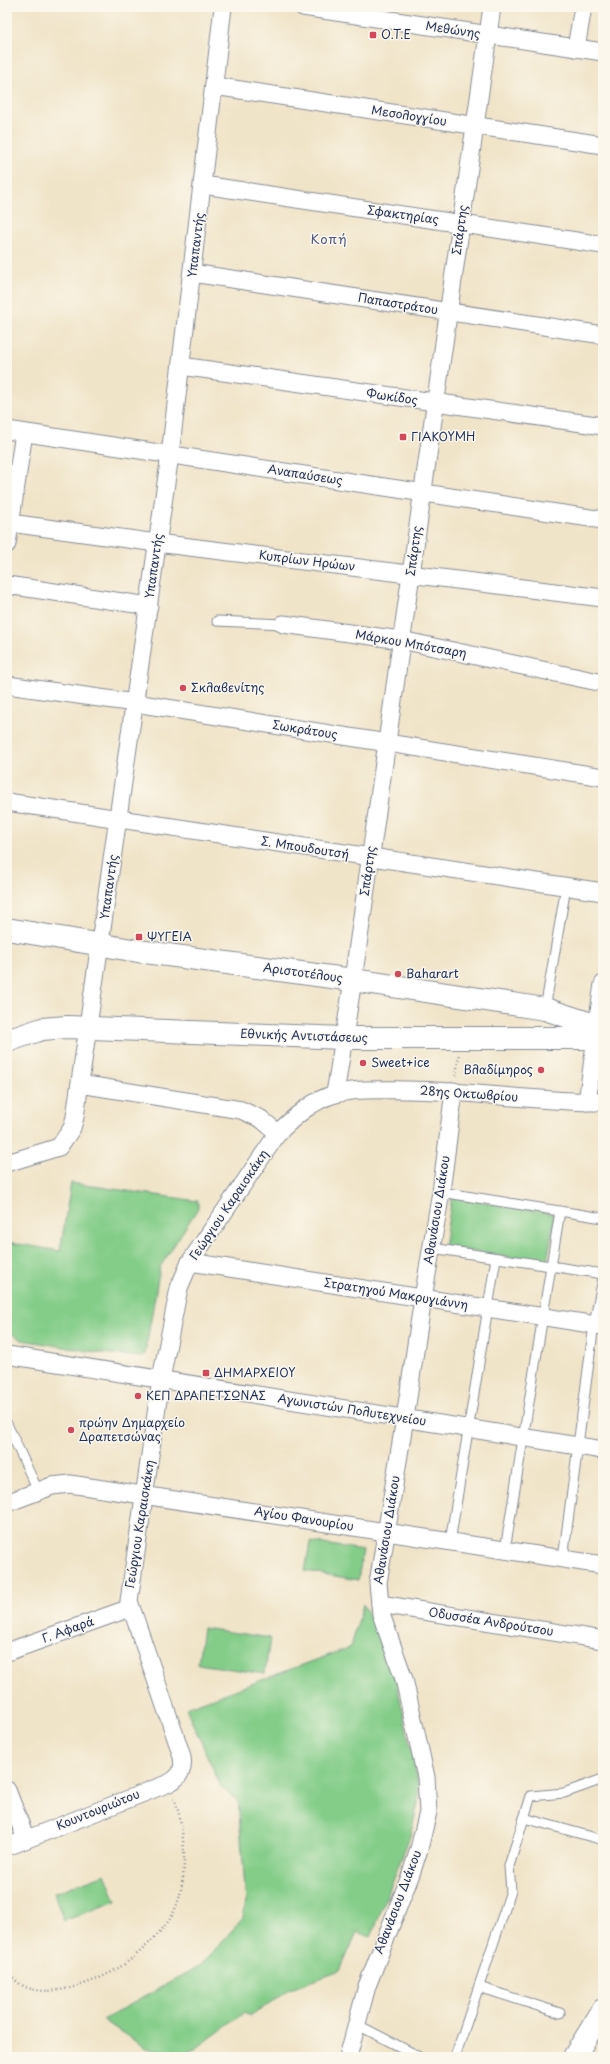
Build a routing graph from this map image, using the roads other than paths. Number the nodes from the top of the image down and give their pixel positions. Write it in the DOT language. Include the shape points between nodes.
graph roads {
  1 [pos="223,7"];
  2 [pos="303,7"];
  3 [pos="492,7"];
  4 [pos="583,7"];
  5 [pos="488,35"];
  6 [pos="576,48"];
  7 [pos="603,52"];
  8 [pos="214,86"];
  9 [pos="475,126"];
  10 [pos="603,146"];
  11 [pos="203,185"];
  12 [pos="461,224"];
  13 [pos="603,245"];
  14 [pos="192,272"];
  15 [pos="448,311"];
  16 [pos="603,335"];
  17 [pos="181,366"];
  18 [pos="435,404"];
  19 [pos="603,426"];
  20 [pos="7,430"];
  21 [pos="24,433"];
  22 [pos="170,455"];
  23 [pos="422,493"];
  24 [pos="603,520"];
  25 [pos="10,523"];
  26 [pos="157,543"];
  27 [pos="7,544"];
  28 [pos="411,574"];
  29 [pos="7,585"];
  30 [pos="603,598"];
  31 [pos="149,606"];
  32 [pos="217,621"];
  33 [pos="283,624"];
  34 [pos="401,640"];
  35 [pos="603,683"];
  36 [pos="7,686"];
  37 [pos="135,703"];
  38 [pos="387,743"];
  39 [pos="603,777"];
  40 [pos="7,802"];
  41 [pos="118,819"];
  42 [pos="370,858"];
  43 [pos="566,887"];
  44 [pos="603,892"];
  45 [pos="7,929"];
  46 [pos="101,945"];
  47 [pos="353,980"];
  48 [pos="603,984"];
  49 [pos="545,1009"];
  50 [pos="88,1028"];
  51 [pos="598,1034"];
  52 [pos="344,1038"];
  53 [pos="7,1042"];
  54 [pos="80,1084"];
  55 [pos="454,1091"];
  56 [pos="335,1094"];
  57 [pos="595,1102"];
  58 [pos="278,1133"];
  59 [pos="7,1163"];
  60 [pos="441,1192"];
  61 [pos="560,1211"];
  62 [pos="603,1218"];
  63 [pos="432,1248"];
  64 [pos="496,1258"];
  65 [pos="190,1262"];
  66 [pos="551,1266"];
  67 [pos="603,1274"];
  68 [pos="603,1278"];
  69 [pos="423,1298"];
  70 [pos="488,1308"];
  71 [pos="543,1317"];
  72 [pos="598,1325"];
  73 [pos="7,1355"];
  74 [pos="161,1379"];
  75 [pos="405,1418"];
  76 [pos="7,1424"];
  77 [pos="469,1429"];
  78 [pos="524,1438"];
  79 [pos="578,1446"];
  80 [pos="603,1450"];
  81 [pos="38,1491"];
  82 [pos="144,1495"];
  83 [pos="7,1504"];
  84 [pos="386,1532"];
  85 [pos="450,1542"];
  86 [pos="505,1550"];
  87 [pos="563,1559"];
  88 [pos="603,1565"];
  89 [pos="380,1604"];
  90 [pos="130,1608"];
  91 [pos="603,1640"];
  92 [pos="7,1652"];
  93 [pos="183,1766"];
  94 [pos="603,1779"];
  95 [pos="7,1790"];
  96 [pos="524,1818"];
  97 [pos="26,1839"];
  98 [pos="603,1840"];
  99 [pos="7,1846"];
  100 [pos="479,1987"];
  101 [pos="603,2010"];
  102 [pos="560,2013"];
  103 [pos="356,2024"];
  104 [pos="603,2033"];
  105 [pos="348,2057"];
  106 [pos="420,2057"];
  107 [pos="455,2057"];
  108 [pos="574,2057"];
  109 [pos="588,2057"];
  1 -- 8 [label="street, Υπαπαντής"];
  2 -- 5 [label="street, Μεθώνης"];
  3 -- 5 [label="street, Σπάρτης"];
  4 -- 6 [label="street"];
  5 -- 6 [label="street, Μεθώνης"];
  5 -- 9 [label="street, Σπάρτης"];
  6 -- 7 [label="street, Μεθώνης"];
  8 -- 9 [label="street, Μεσολογγίου"];
  8 -- 11 [label="street, Υπαπαντής"];
  9 -- 10 [label="street, Μεσολογγίου"];
  9 -- 12 [label="street, Σπάρτης"];
  11 -- 12 [label="street, Σφακτηρίας"];
  11 -- 14 [label="street, Υπαπαντής"];
  12 -- 13 [label="street, Σφακτηρίας"];
  12 -- 15 [label="street, Σπάρτης"];
  14 -- 15 [label="street, Παπαστράτου"];
  14 -- 17 [label="street, Υπαπαντής"];
  15 -- 16 [label="street, Παπαστράτου"];
  15 -- 18 [label="street, Σπάρτης"];
  17 -- 18 [label="street, Φωκίδος"];
  17 -- 22 [label="street, Υπαπαντής"];
  18 -- 19 [label="street, Φωκίδος"];
  18 -- 23 [label="street, Σπάρτης"];
  20 -- 21 [label="street, Αναπαύσεως"];
  21 -- 22 [label="street, Αναπαύσεως"];
  21 -- 25 [label="street"];
  22 -- 23 [label="street, Αναπαύσεως"];
  22 -- 26 [label="street, Υπαπαντής"];
  23 -- 24 [label="street, Αναπαύσεως"];
  23 -- 28 [label="street, Σπάρτης"];
  25 -- 26 [label="street, Κυπρίων Ηρώων"];
  25 -- 27 [label="street"];
  26 -- 28 [label="street, Κυπρίων Ηρώων"];
  26 -- 31 [label="street, Υπαπαντής"];
  28 -- 30 [label="street, Κυπρίων Ηρώων"];
  28 -- 34 [label="street, Σπάρτης"];
  29 -- 31 [label="street"];
  31 -- 37 [label="street, Υπαπαντής"];
  32 -- 33 [label="lane, Μάρκου Μπότσαρη"];
  33 -- 34 [label="street, Μάρκου Μπότσαρη"];
  34 -- 35 [label="street, Μάρκου Μπότσαρη"];
  34 -- 38 [label="street, Σπάρτης"];
  36 -- 37 [label="street, Σωκράτους"];
  37 -- 38 [label="street, Σωκράτους"];
  37 -- 41 [label="street, Υπαπαντής"];
  38 -- 39 [label="street, Σωκράτους"];
  38 -- 42 [label="street, Σπάρτης"];
  40 -- 41 [label="street, Σ. Μπουδουτσή"];
  41 -- 42 [label="street, Σ. Μπουδουτσή"];
  41 -- 46 [label="street, Υπαπαντής"];
  42 -- 43 [label="street, Σ. Μπουδουτσή"];
  42 -- 47 [label="street, Σπάρτης"];
  43 -- 44 [label="street, Σ. Μπουδουτσή"];
  43 -- 49 [label="lane"];
  45 -- 46 [label="street, Αριστοτέλους"];
  46 -- 47 [label="street, Αριστοτέλους"];
  46 -- 50 [label="street, Υπαπαντής"];
  47 -- 49 [label="street, Αριστοτέλους"];
  47 -- 52 [label="street, Σπάρτης"];
  48 -- 51 [label="street"];
  49 -- 51 [label="street, Αριστοτέλους"];
  50 -- 52 [label="street, Εθνικής Αντιστάσεως"];
  50 -- 53 [label="street, Εθνικής Αντιστάσεως" via="42,1028"];
  50 -- 54 [label="street, Υπαπαντής"];
  51 -- 52 [label="street, Εθνικής Αντιστάσεως"];
  51 -- 57 [label="street"];
  52 -- 56 [label="street, Σπάρτης"];
  54 -- 58 [label="street" via="241,1110 261,1119"];
  54 -- 59 [label="street, Υπαπαντής" via="73,1124 60,1147"];
  55 -- 56 [label="street, 28ης Οκτωβρίου" via="379,1090"];
  55 -- 57 [label="street, 28ης Οκτωβρίου"];
  55 -- 60 [label="street, Αθανάσιου Διάκου"];
  56 -- 58 [label="street, Γεώργιου Καραισκάκη" via="302,1111"];
  58 -- 65 [label="street, Γεώργιου Καραισκάκη"];
  60 -- 61 [label="lane"];
  60 -- 63 [label="street, Αθανάσιου Διάκου"];
  61 -- 62 [label="lane"];
  61 -- 66 [label="lane"];
  63 -- 64 [label="lane"];
  63 -- 69 [label="street, Αθανάσιου Διάκου"];
  64 -- 66 [label="lane"];
  64 -- 70 [label="lane"];
  65 -- 69 [label="street, Στρατηγού Μακρυγιάννη"];
  65 -- 74 [label="street, Γεώργιου Καραισκάκη" via="179,1288"];
  66 -- 67 [label="lane"];
  66 -- 71 [label="lane"];
  68 -- 72 [label="lane"];
  69 -- 70 [label="street, Στρατηγού Μακρυγιάννη"];
  69 -- 75 [label="street, Αθανάσιου Διάκου"];
  70 -- 71 [label="street, Στρατηγού Μακρυγιάννη"];
  70 -- 77 [label="lane"];
  71 -- 72 [label="street, Στρατηγού Μακρυγιάννη"];
  71 -- 78 [label="lane"];
  72 -- 79 [label="lane"];
  73 -- 74 [label="street, Αγωνιστών Πολυτεχνείου"];
  74 -- 75 [label="street, Αγωνιστών Πολυτεχνείου"];
  74 -- 82 [label="street, Γεώργιου Καραισκάκη"];
  75 -- 77 [label="street, Αγωνιστών Πολυτεχνείου"];
  75 -- 84 [label="street, Αθανάσιου Διάκου"];
  76 -- 81 [label="lane"];
  77 -- 78 [label="street, Αγωνιστών Πολυτεχνείου"];
  77 -- 85 [label="lane"];
  78 -- 79 [label="street, Αγωνιστών Πολυτεχνείου"];
  78 -- 86 [label="lane"];
  79 -- 80 [label="street, Αγωνιστών Πολυτεχνείου"];
  79 -- 87 [label="lane"];
  81 -- 82 [label="street, Αγίου Φανουρίου" via="70,1484"];
  81 -- 83 [label="street, Αγίου Φανουρίου"];
  82 -- 84 [label="street, Αγίου Φανουρίου"];
  82 -- 90 [label="street, Γεώργιου Καραισκάκη" via="129,1595"];
  84 -- 85 [label="street, Αγίου Φανουρίου"];
  84 -- 89 [label="street, Αθανάσιου Διάκου" via="378,1583"];
  85 -- 86 [label="street, Αγίου Φανουρίου"];
  86 -- 87 [label="street, Αγίου Φανουρίου"];
  87 -- 88 [label="street, Αγίου Φανουρίου"];
  89 -- 91 [label="street, Οδυσσέα Ανδρούτσου"];
  89 -- 103 [label="street, Αθανάσιου Διάκου" via="407,1690 426,1776 428,1812 419,1850 380,1949"];
  90 -- 92 [label="street, Γ. Αφαρά"];
  90 -- 93 [label="street, Γεώργιου Καραισκάκη" via="181,1753"];
  93 -- 97 [label="street, Κουντουριώτου" via="178,1776 168,1783"];
  94 -- 96 [label="lane" via="564,1793 530,1796"];
  95 -- 97 [label="street"];
  96 -- 98 [label="lane"];
  96 -- 100 [label="lane" via="509,1866 511,1891"];
  97 -- 99 [label="street, Κουντουριώτου"];
  100 -- 102 [label="lane"];
  100 -- 107 [label="lane"];
  101 -- 108 [label="street"];
  103 -- 105 [label="street, Αθανάσιου Διάκου"];
  103 -- 106 [label="lane"];
  104 -- 109 [label="street"];
}
